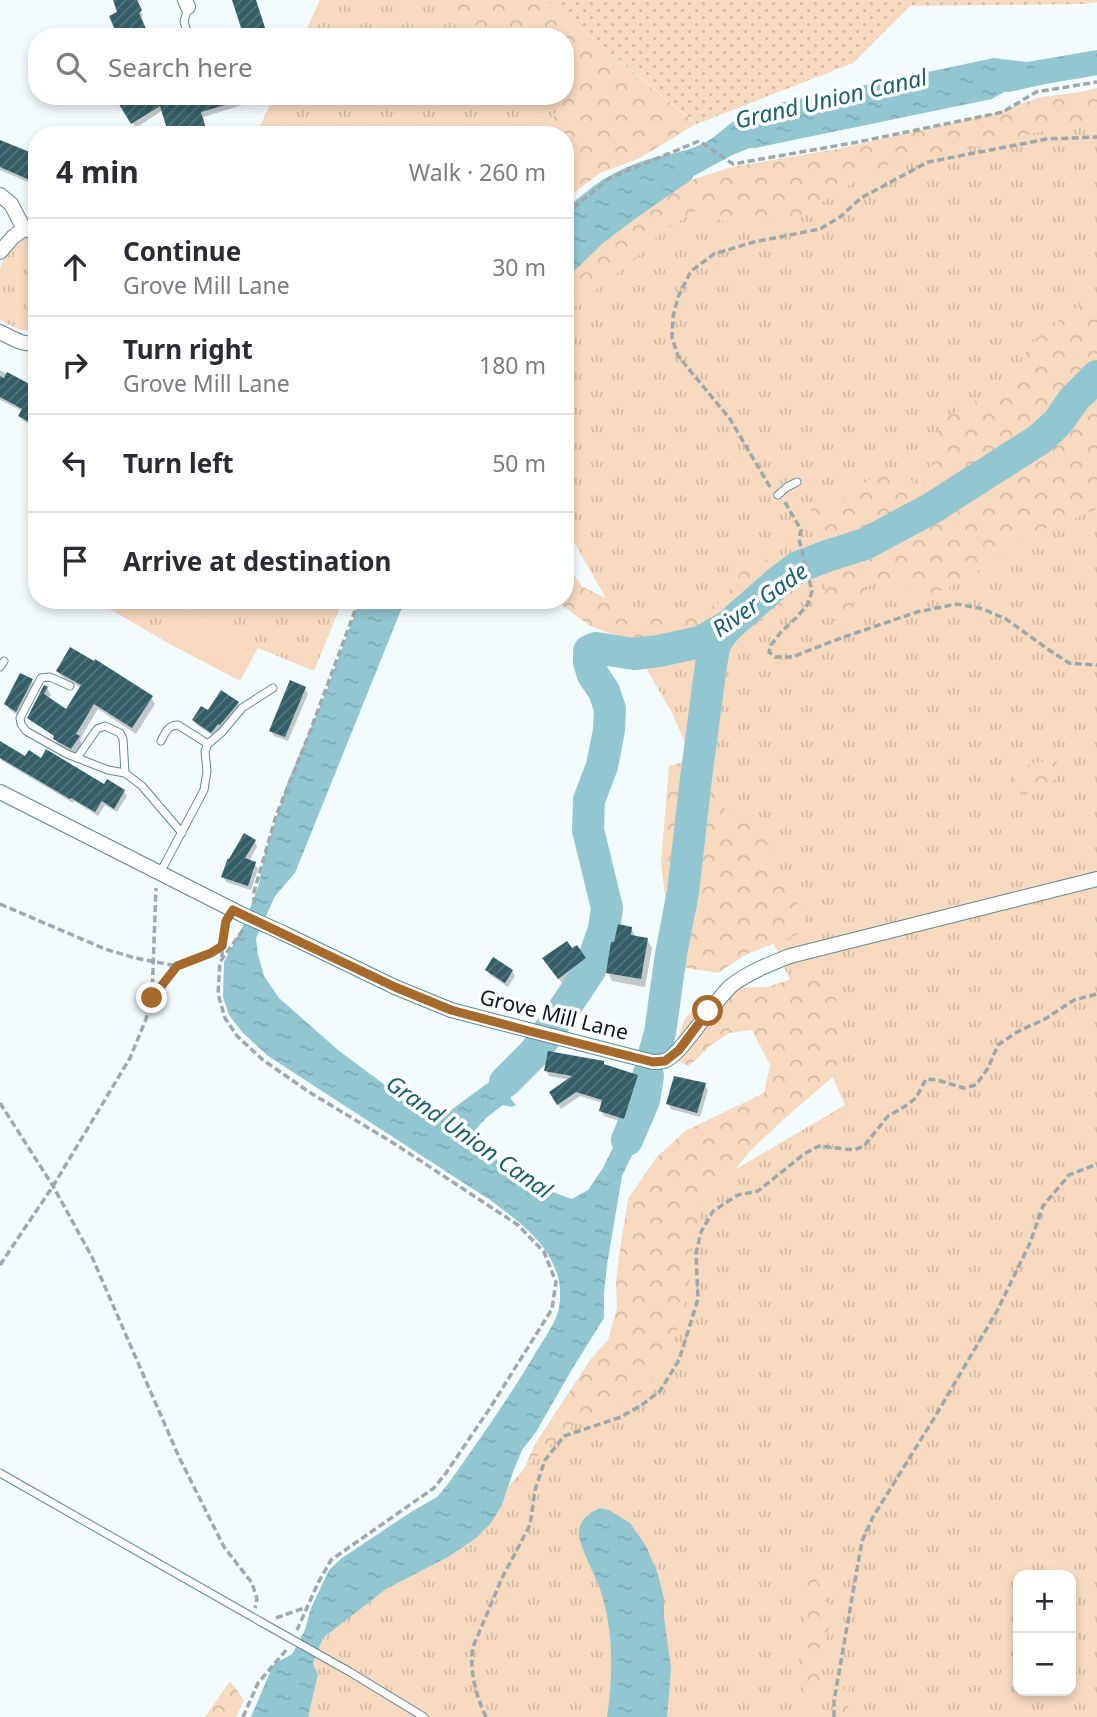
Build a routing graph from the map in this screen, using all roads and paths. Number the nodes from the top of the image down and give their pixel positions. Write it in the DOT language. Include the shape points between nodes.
graph roads {
  1 [pos="186,4"];
  2 [pos="186,28"];
  3 [pos="1097,82"];
  4 [pos="1097,137"];
  5 [pos="0,195"];
  6 [pos="574,208"];
  7 [pos="28,227"];
  8 [pos="28,231"];
  9 [pos="0,252"];
  10 [pos="0,332"];
  11 [pos="28,343"];
  12 [pos="797,482"];
  13 [pos="779,495"];
  14 [pos="356,609"];
  15 [pos="1097,665"];
  16 [pos="70,686"];
  17 [pos="273,688"];
  18 [pos="160,741"];
  19 [pos="208,744"];
  20 [pos="77,758"];
  21 [pos="125,773"];
  22 [pos="0,792"];
  23 [pos="182,833"];
  24 [pos="159,873"];
  25 [pos="1097,879"];
  26 [pos="0,904"];
  27 [pos="244,915"];
  28 [pos="222,946"];
  29 [pos="222,959"];
  30 [pos="153,961"];
  31 [pos="177,966"];
  32 [pos="1097,994"];
  33 [pos="152,998"];
  34 [pos="0,1103"];
  35 [pos="1097,1164"];
  36 [pos="53,1186"];
  37 [pos="0,1265"];
  38 [pos="0,1473"];
  39 [pos="307,1607"];
  40 [pos="252,1616"];
  41 [pos="263,1623"];
  42 [pos="293,1637"];
  43 [pos="289,1647"];
  44 [pos="243,1717"];
  45 [pos="424,1717"];
  46 [pos="486,1717"];
  47 [pos="834,1717"];
  1 -- 2 [label="lane"];
  3 -- 6 [label="path" via="1036,92 1003,112 733,164 699,141 610,178"];
  4 -- 13 [label="path" via="1047,139 928,162 861,198 820,229 714,254 691,271 673,317 678,356 730,419 769,486"];
  5 -- 7 [label="street"];
  8 -- 9 [label="street" via="13,237"];
  10 -- 11 [label="street"];
  12 -- 13 [label="lane"];
  13 -- 15 [label="path" via="801,530 799,539 812,591 807,604 771,645 769,652 775,657 792,657 917,612 957,604 1006,618 1069,663"];
  14 -- 27 [label="path" via="276,816"];
  16 -- 20 [label="lane" via="41,678 20,718 26,731"];
  17 -- 19 [label="lane" via="242,708"];
  18 -- 19 [label="lane" via="169,728 178,725"];
  19 -- 23 [label="lane" via="204,790"];
  20 -- 21 [label="lane"];
  20 -- 21 [label="lane" via="97,729 105,726 123,738"];
  21 -- 23 [label="lane"];
  22 -- 24 [label="street, Grove Mill Lane"];
  23 -- 24 [label="lane"];
  24 -- 27 [label="street, Grove Mill Lane"];
  24 -- 30 [label="path"];
  25 -- 27 [label="street, Grove Mill Lane, bridge" via="790,956 732,986 679,1050 665,1061 653,1062 451,1010"];
  26 -- 30 [label="path" via="105,949"];
  27 -- 28 [label="path" via="226,921"];
  27 -- 29 [label="path" via="237,937"];
  28 -- 29 [label="path"];
  28 -- 31 [label="path"];
  29 -- 39 [label="path" via="218,994 237,1036 262,1060 309,1092 518,1225 544,1252 555,1282 552,1309 446,1473 434,1488 331,1560"];
  30 -- 31 [label="path"];
  30 -- 33 [label="path"];
  31 -- 33 [label="path"];
  32 -- 46 [label="path" via="1074,1000 998,1045 976,1085 964,1088 926,1079 916,1098 888,1115 864,1146 854,1150 819,1146 758,1191 738,1195 713,1211 696,1253 698,1299 689,1333 660,1391 621,1418 564,1436 545,1460 530,1525 473,1647 472,1671"];
  33 -- 36 [label="path" via="130,1058"];
  34 -- 36 [label="path"];
  35 -- 47 [label="path" via="1069,1175 1043,1206 997,1311 873,1517 862,1541"];
  36 -- 37 [label="path"];
  36 -- 40 [label="path" via="92,1257 190,1480 224,1547 252,1583 257,1599"];
  38 -- 40 [label="lane"];
  39 -- 41 [label="path"];
  39 -- 42 [label="path"];
  40 -- 41 [label="lane"];
  41 -- 45 [label="lane, bridge"];
  43 -- 44 [label="path" via="258,1683"];
}
